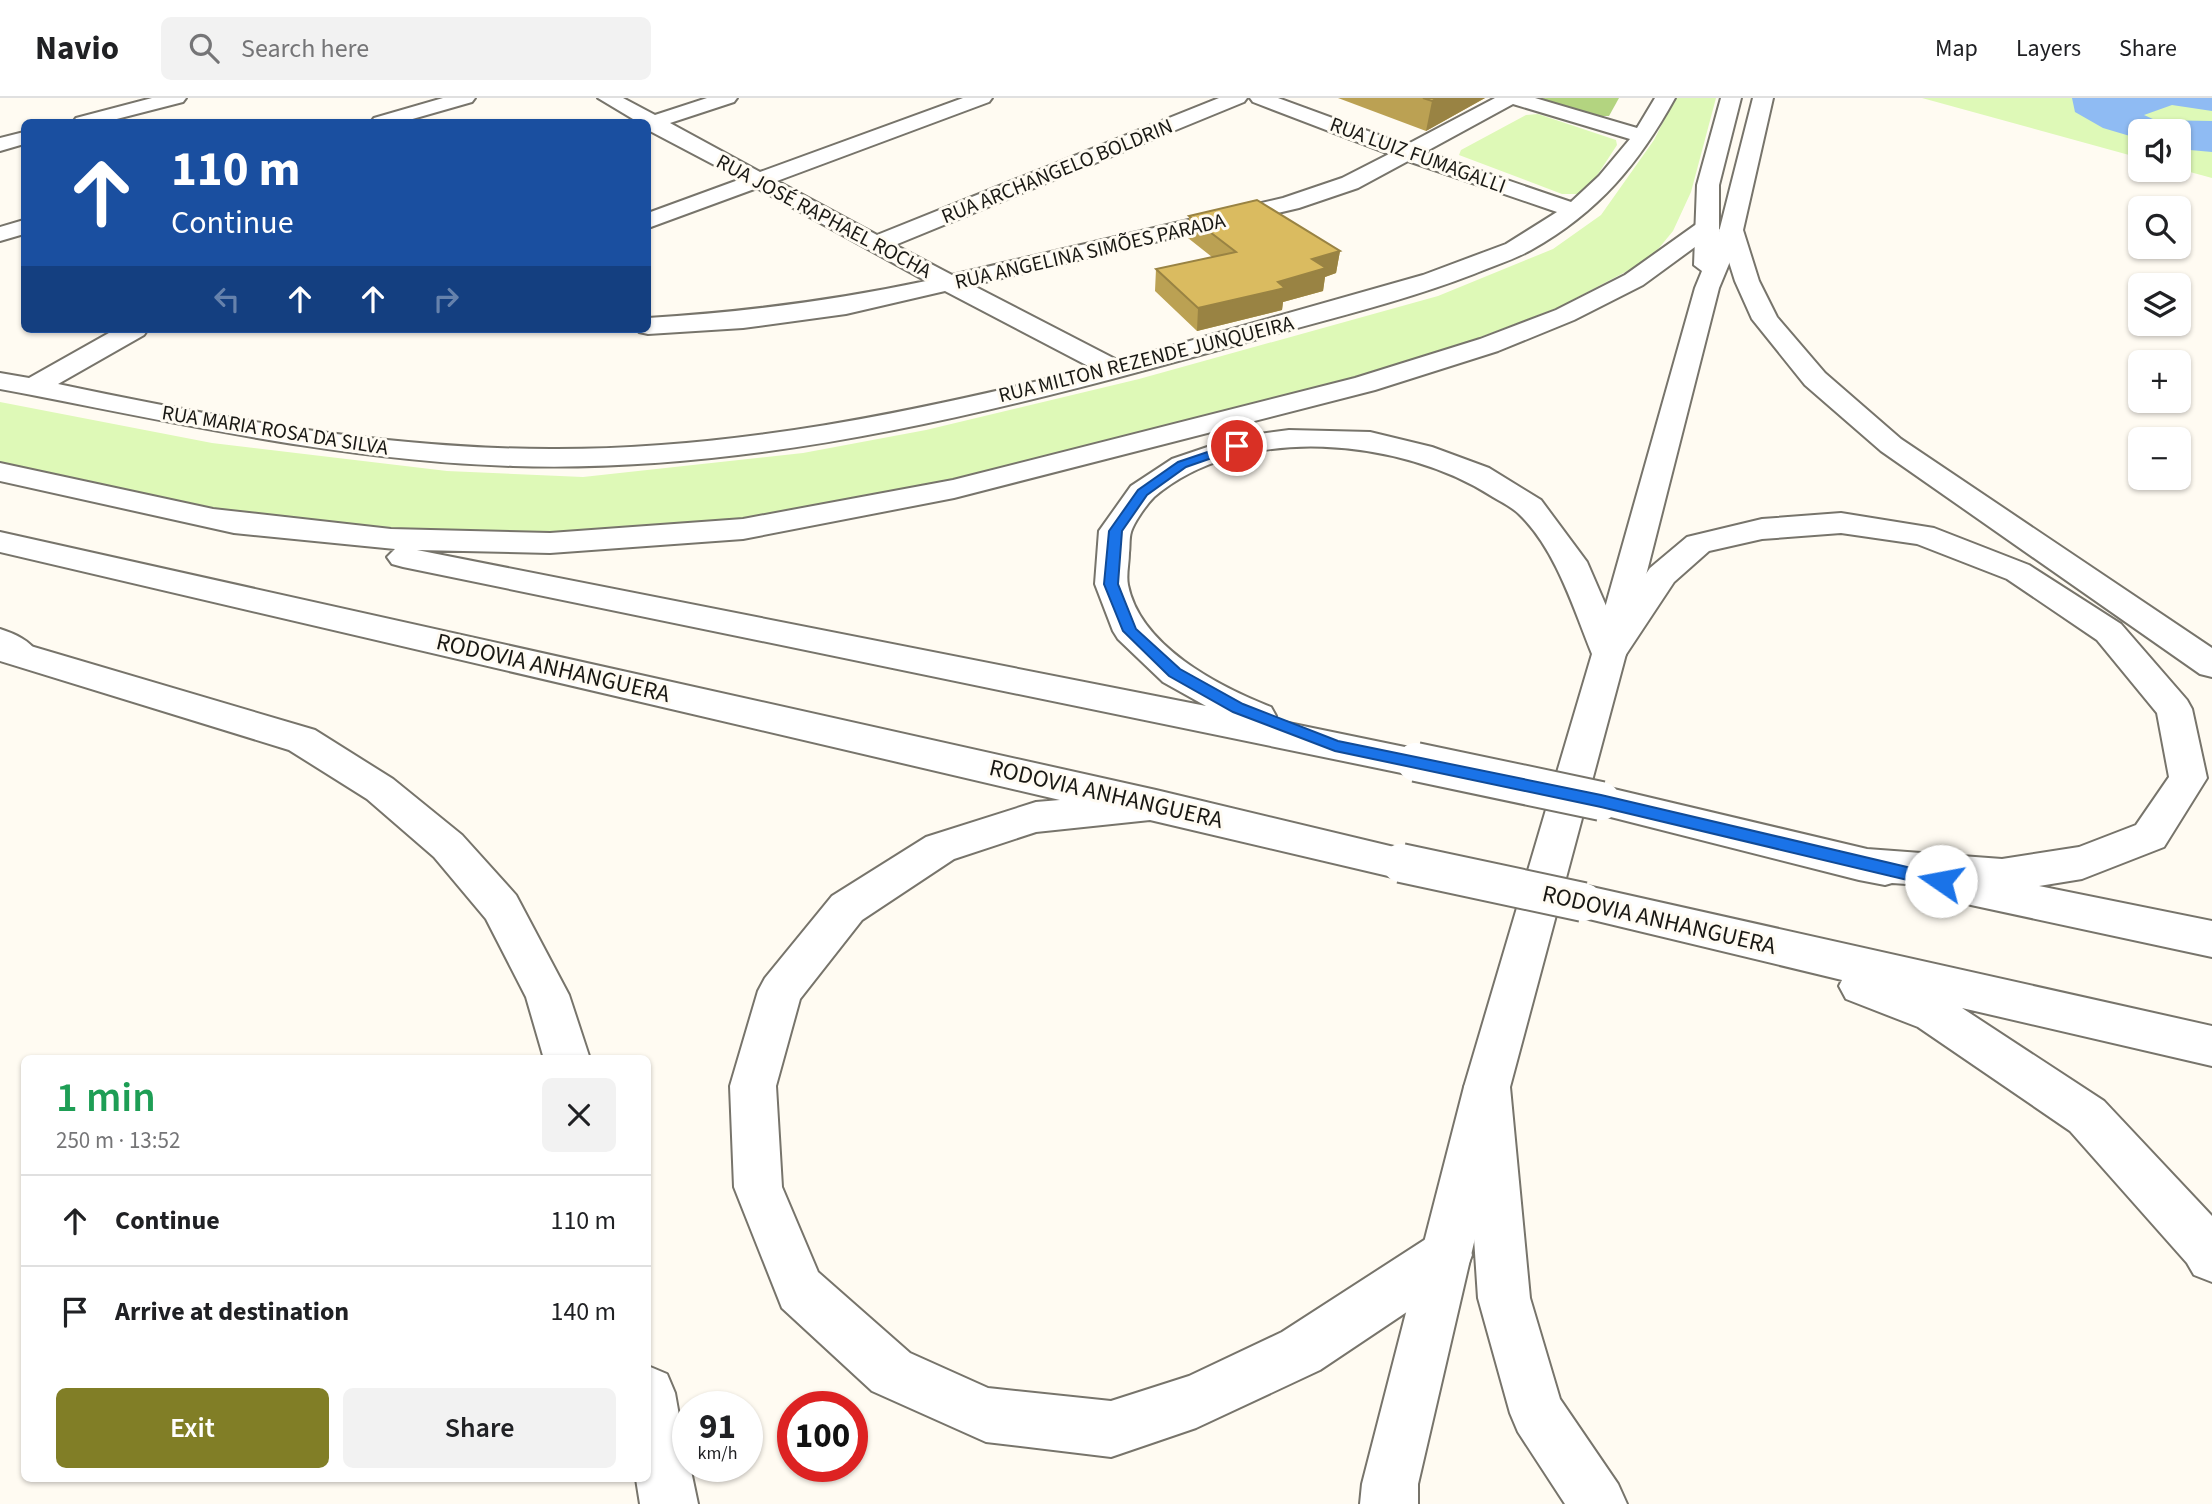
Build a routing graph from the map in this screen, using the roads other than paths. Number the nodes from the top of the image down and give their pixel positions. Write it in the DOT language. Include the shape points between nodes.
graph roads {
  1 [pos="176,98"];
  2 [pos="465,98"];
  3 [pos="608,98"];
  4 [pos="727,98"];
  5 [pos="982,98"];
  6 [pos="1237,98"];
  7 [pos="1260,98"];
  8 [pos="1512,98"];
  9 [pos="1665,98"];
  10 [pos="1731,98"];
  11 [pos="1763,98"];
  12 [pos="95,119"];
  13 [pos="392,119"];
  14 [pos="643,119"];
  15 [pos="651,123"];
  16 [pos="651,124"];
  17 [pos="1404,127"];
  18 [pos="0,134"];
  19 [pos="1644,137"];
  20 [pos="21,138"];
  21 [pos="21,139"];
  22 [pos="1437,139"];
  23 [pos="0,145"];
  24 [pos="1410,154"];
  25 [pos="759,181"];
  26 [pos="1576,211"];
  27 [pos="651,220"];
  28 [pos="21,228"];
  29 [pos="1718,229"];
  30 [pos="0,234"];
  31 [pos="0,242"];
  32 [pos="876,244"];
  33 [pos="21,246"];
  34 [pos="950,284"];
  35 [pos="651,326"];
  36 [pos="128,333"];
  37 [pos="1117,370"];
  38 [pos="0,381"];
  39 [pos="33,387"];
  40 [pos="553,458"];
  41 [pos="0,472"];
  42 [pos="209,518"];
  43 [pos="0,542"];
  44 [pos="7,648"];
  45 [pos="1609,654"];
  46 [pos="2212,666"];
  47 [pos="1335,746"];
  48 [pos="1156,805"];
  49 [pos="1859,864"];
  50 [pos="1721,933"];
  51 [pos="2212,939"];
  52 [pos="2212,1046"];
  53 [pos="566,1055"];
  54 [pos="1487,1087"];
  55 [pos="1447,1255"];
  56 [pos="2212,1257"];
  57 [pos="651,1409"];
  58 [pos="1384,1497"];
  59 [pos="669,1504"];
  60 [pos="1598,1504"];
  1 -- 12 [label="main road"];
  2 -- 13 [label="main road"];
  3 -- 14 [label="main road, RUA JOSÉ RAPHAEL ROCHA"];
  4 -- 15 [label="main road"];
  5 -- 25 [label="main road"];
  6 -- 32 [label="main road, RUA ARCHANGELO BOLDRIN"];
  7 -- 24 [label="main road, RUA LUIZ FUMAGALLI"];
  8 -- 19 [label="main road"];
  8 -- 22 [label="main road, RUA ANGELINA SIMÕES PARADA"];
  9 -- 19 [label="main road, RUA MILTON REZENDE JUNQUEIRA"];
  10 -- 29 [label="main road" via="1708,185"];
  11 -- 29 [label="main road"];
  16 -- 25 [label="main road, RUA JOSÉ RAPHAEL ROCHA"];
  17 -- 22 [label="main road"];
  18 -- 20 [label="main road"];
  19 -- 26 [label="main road, RUA MILTON REZENDE JUNQUEIRA"];
  21 -- 23 [label="main road"];
  22 -- 24 [label="main road, RUA ANGELINA SIMÕES PARADA"];
  24 -- 26 [label="main road, RUA LUIZ FUMAGALLI"];
  24 -- 34 [label="main road, RUA ANGELINA SIMÕES PARADA" via="1350,183 1291,203"];
  25 -- 27 [label="main road"];
  25 -- 32 [label="main road, RUA JOSÉ RAPHAEL ROCHA"];
  26 -- 37 [label="main road, RUA MILTON REZENDE JUNQUEIRA" via="1522,246 1453,274"];
  28 -- 30 [label="main road"];
  29 -- 42 [label="main road" via="1634,280 1489,345 1366,384 954,489 743,529 550,543 391,539"];
  29 -- 45 [label="main road"];
  29 -- 46 [label="main road" via="1765,319 1815,379 1891,445"];
  31 -- 33 [label="main road"];
  32 -- 34 [label="main road, RUA JOSÉ RAPHAEL ROCHA"];
  34 -- 35 [label="main road, RUA ANGELINA SIMÕES PARADA" via="792,314"];
  34 -- 37 [label="main road, RUA JOSÉ RAPHAEL ROCHA"];
  36 -- 39 [label="main road"];
  37 -- 40 [label="main road, RUA MILTON REZENDE JUNQUEIRA" via="785,439 670,452"];
  38 -- 39 [label="main road, RUA MARIA ROSA DA SILVA"];
  39 -- 40 [label="main road, RUA MARIA ROSA DA SILVA" via="215,424 424,452"];
  41 -- 42 [label="main road"];
  42 -- 47 [label="main road"];
  43 -- 48 [label="main road, RODOVIA ANHANGUERA"];
  44 -- 53 [label="main road" via="302,740 380,789 448,846 501,906 547,995"];
  45 -- 47 [label="main road" via="1571,562 1530,507 1478,474 1422,453 1370,441 1289,439 1237,446 1182,465 1142,492 1115,531 1111,584 1130,631 1185,679 1238,708"];
  45 -- 49 [label="main road" via="1662,575 1698,544 1762,529 1841,523 1923,535 2018,572 2109,632 2174,709 2188,778 2150,836 2082,863 2002,875"];
  45 -- 54 [label="main road"];
  47 -- 49 [label="main road, bridge" via="1601,801"];
  48 -- 50 [label="main road, RODOVIA ANHANGUERA, bridge"];
  48 -- 55 [label="main road" via="1036,817 940,848 847,908 780,990 752,1086 758,1187 800,1290 891,1372 986,1415 1111,1429 1196,1401 1301,1351"];
  49 -- 51 [label="main road"];
  50 -- 52 [label="main road, RODOVIA ANHANGUERA"];
  50 -- 56 [label="main road" via="1934,1013 2087,1116"];
  54 -- 55 [label="main road"];
  54 -- 60 [label="main road" via="1504,1298 1537,1413"];
  55 -- 58 [label="main road"];
  57 -- 59 [label="main road"];
}
